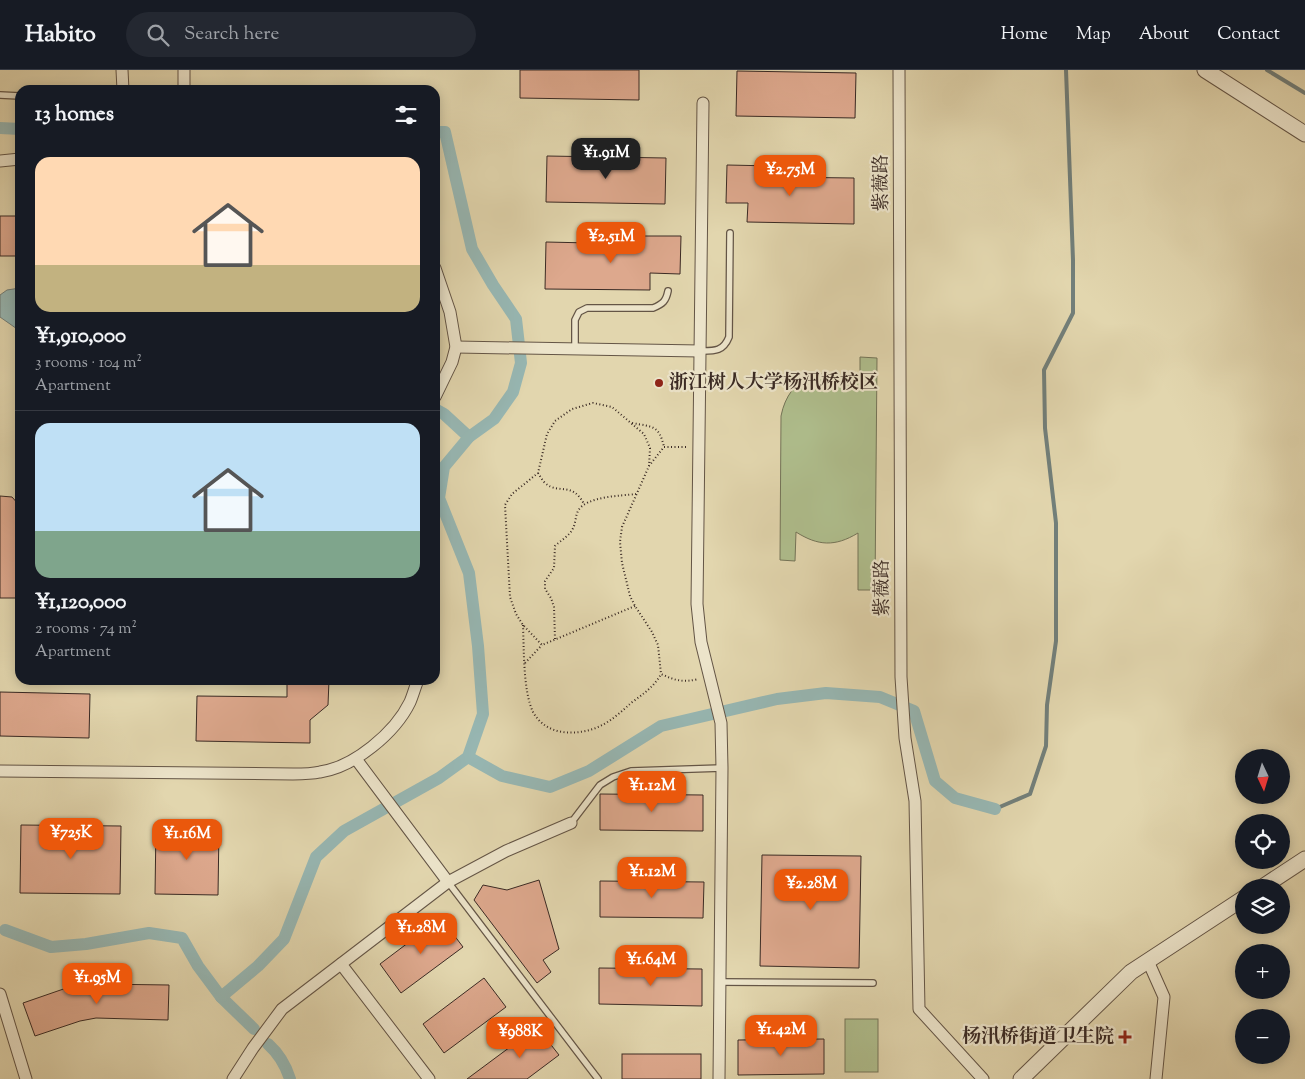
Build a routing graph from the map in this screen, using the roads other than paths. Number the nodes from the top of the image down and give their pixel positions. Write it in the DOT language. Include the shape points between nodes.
graph roads {
  1 [pos="122,70"];
  2 [pos="184,70"];
  3 [pos="899,70"];
  4 [pos="1205,70"];
  5 [pos="123,85"];
  6 [pos="184,85"];
  7 [pos="0,95"];
  8 [pos="15,96"];
  9 [pos="703,103"];
  10 [pos="1305,134"];
  11 [pos="15,160"];
  12 [pos="0,161"];
  13 [pos="730,232"];
  14 [pos="440,283"];
  15 [pos="668,291"];
  16 [pos="456,346"];
  17 [pos="575,349"];
  18 [pos="700,351"];
  19 [pos="440,386"];
  20 [pos="416,685"];
  21 [pos="356,759"];
  22 [pos="722,768"];
  23 [pos="0,771"];
  24 [pos="571,823"];
  25 [pos="1305,858"];
  26 [pos="1274,879"];
  27 [pos="448,882"];
  28 [pos="1235,904"];
  29 [pos="1148,961"];
  30 [pos="341,964"];
  31 [pos="720,982"];
  32 [pos="873,983"];
  33 [pos="0,994"];
  34 [pos="26,1079"];
  35 [pos="233,1079"];
  36 [pos="429,1079"];
  37 [pos="598,1079"];
  38 [pos="719,1079"];
  39 [pos="983,1079"];
  40 [pos="1021,1079"];
  41 [pos="1156,1079"];
  1 -- 5 [label="street"];
  2 -- 6 [label="street"];
  3 -- 39 [label="street, 紫薇路" via="901,677 905,738 915,801 919,1009"];
  4 -- 10 [label="street"];
  7 -- 8 [label="lane"];
  9 -- 18 [label="street"];
  11 -- 12 [label="street"];
  13 -- 18 [label="lane" via="729,337 726,345 717,351"];
  14 -- 16 [label="street" via="450,312"];
  15 -- 17 [label="lane" via="666,300 653,308 587,308 579,312 575,320"];
  16 -- 17 [label="street"];
  16 -- 19 [label="street"];
  17 -- 18 [label="street"];
  18 -- 22 [label="street" via="697,604 701,642 721,723"];
  20 -- 21 [label="street" via="397,721 376,744"];
  21 -- 23 [label="street" via="321,772 293,774"];
  21 -- 27 [label="street"];
  22 -- 24 [label="lane" via="631,771 613,776 600,785"];
  22 -- 31 [label="street"];
  24 -- 27 [label="street" via="506,851"];
  25 -- 26 [label="street"];
  27 -- 30 [label="street"];
  27 -- 37 [label="lane"];
  28 -- 29 [label="street"];
  29 -- 40 [label="street" via="1131,972"];
  29 -- 41 [label="street" via="1164,997"];
  30 -- 35 [label="street" via="282,1009"];
  30 -- 36 [label="street"];
  31 -- 32 [label="lane"];
  31 -- 38 [label="street"];
  33 -- 34 [label="street"];
}
